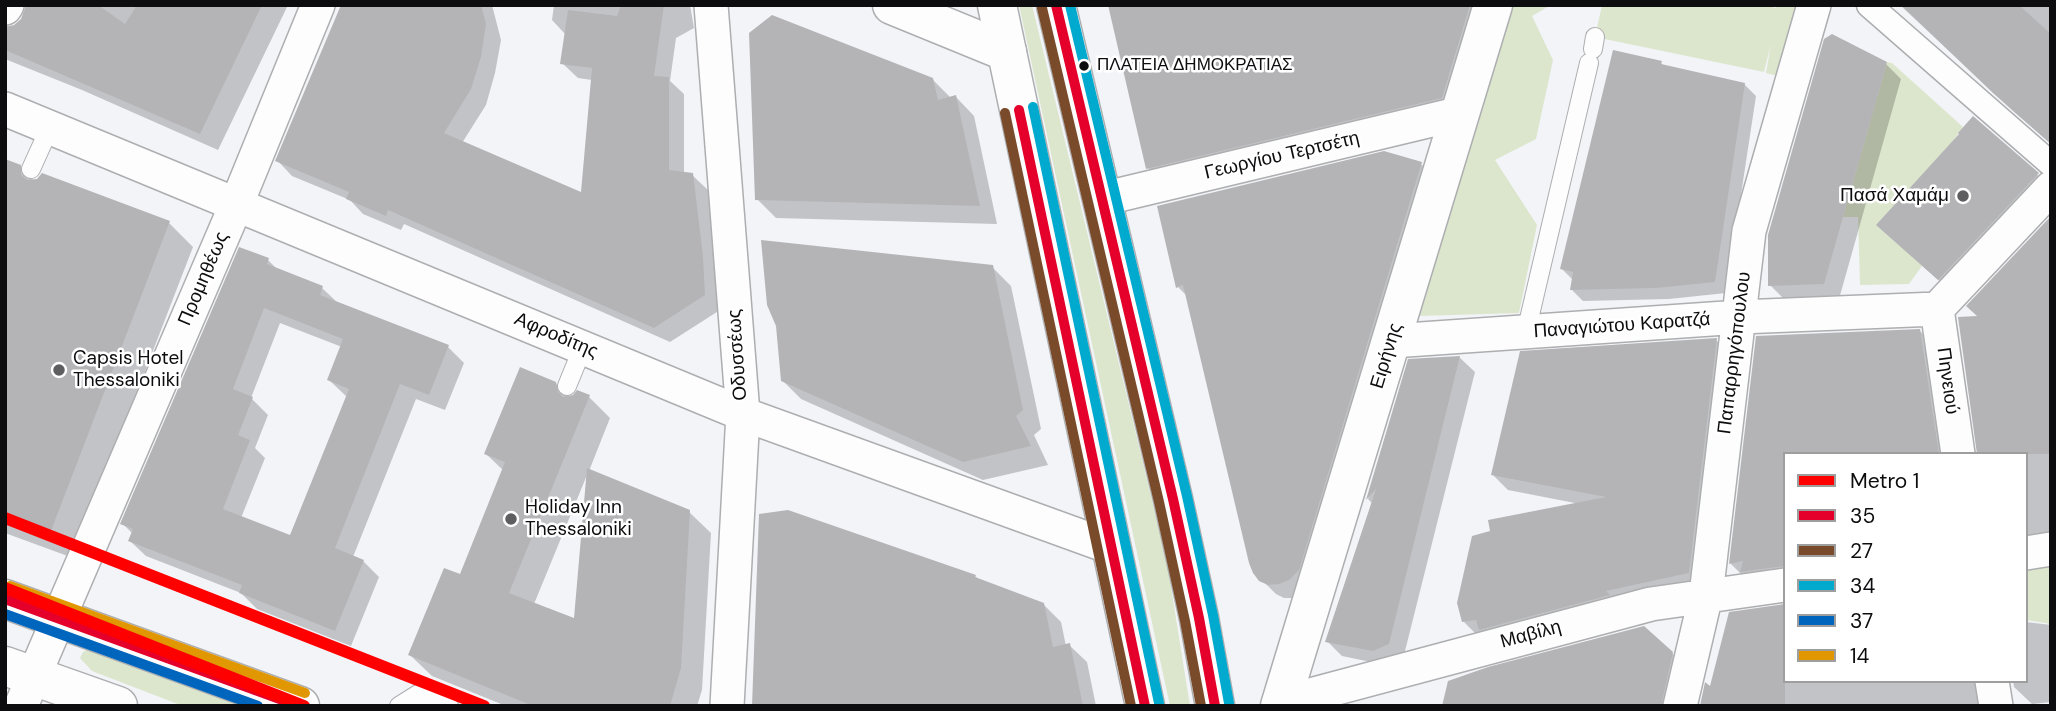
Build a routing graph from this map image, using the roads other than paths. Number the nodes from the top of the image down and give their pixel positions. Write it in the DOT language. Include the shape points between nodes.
graph roads {
  1 [pos="318,5"];
  2 [pos="711,5"];
  3 [pos="892,5"];
  4 [pos="997,5"];
  5 [pos="1056,5"];
  6 [pos="1493,5"];
  7 [pos="1814,5"];
  8 [pos="1869,5"];
  9 [pos="1592,50"];
  10 [pos="1007,52"];
  11 [pos="5,109"];
  12 [pos="1461,113"];
  13 [pos="50,127"];
  14 [pos="2051,164"];
  15 [pos="31,169"];
  16 [pos="2051,188"];
  17 [pos="1102,199"];
  18 [pos="237,203"];
  19 [pos="1937,309"];
  20 [pos="1740,317"];
  21 [pos="1526,332"];
  22 [pos="1392,341"];
  23 [pos="583,347"];
  24 [pos="567,386"];
  25 [pos="743,414"];
  26 [pos="1958,452"];
  27 [pos="1113,548"];
  28 [pos="2051,549"];
  29 [pos="2028,553"];
  30 [pos="1783,585"];
  31 [pos="1706,595"];
  32 [pos="5,599"];
  33 [pos="57,618"];
  34 [pos="20,682"];
  35 [pos="1992,683"];
  36 [pos="1280,705"];
  37 [pos="118,706"];
  38 [pos="300,706"];
  39 [pos="399,706"];
  40 [pos="449,706"];
  41 [pos="727,706"];
  42 [pos="1145,706"];
  43 [pos="1215,706"];
  44 [pos="1680,706"];
  45 [pos="1996,706"];
  1 -- 18 [label="street, Προμηθέως"];
  2 -- 25 [label="street, Οδυσσέως"];
  3 -- 10 [label="main road"];
  4 -- 10 [label="main road"];
  5 -- 17 [label="main road"];
  6 -- 12 [label="main road, Ειρήνης"];
  7 -- 20 [label="street, Παπαρρηγόπουλου" via="1749,232"];
  8 -- 14 [label="street"];
  9 -- 21 [label="lane"];
  10 -- 27 [label="main road"];
  11 -- 13 [label="street, Αφροδίτης"];
  12 -- 17 [label="street, Γεωργίου Τερτσέτη"];
  12 -- 22 [label="main road, Ειρήνης"];
  13 -- 15 [label="lane"];
  13 -- 18 [label="street, Αφροδίτης"];
  16 -- 19 [label="street"];
  17 -- 43 [label="main road" via="1173,499"];
  18 -- 23 [label="street, Αφροδίτης"];
  18 -- 33 [label="street, Προμηθέως"];
  19 -- 20 [label="street, Παναγιώτου Καρατζά"];
  19 -- 26 [label="street, Πηνειού"];
  20 -- 21 [label="street, Παναγιώτου Καρατζά"];
  20 -- 31 [label="street, Παπαρρηγόπουλου"];
  21 -- 22 [label="street, Παναγιώτου Καρατζά"];
  22 -- 36 [label="main road, Ειρήνης"];
  23 -- 24 [label="lane"];
  23 -- 25 [label="street, Αφροδίτης"];
  25 -- 27 [label="street, Αφροδίτης"];
  25 -- 41 [label="street, Οδυσσέως"];
  27 -- 42 [label="main road"];
  28 -- 29 [label="street"];
  30 -- 31 [label="street, Μαβίλη"];
  31 -- 36 [label="street, Μαβίλη" via="1651,604"];
  31 -- 44 [label="street, Παπαρρηγόπουλου"];
  32 -- 33 [label="main road"];
  33 -- 34 [label="street, Προμηθέως"];
  33 -- 38 [label="main road"];
  34 -- 37 [label="main road"];
  35 -- 45 [label="street"];
  39 -- 40 [label="lane" via="418,694"];
}
